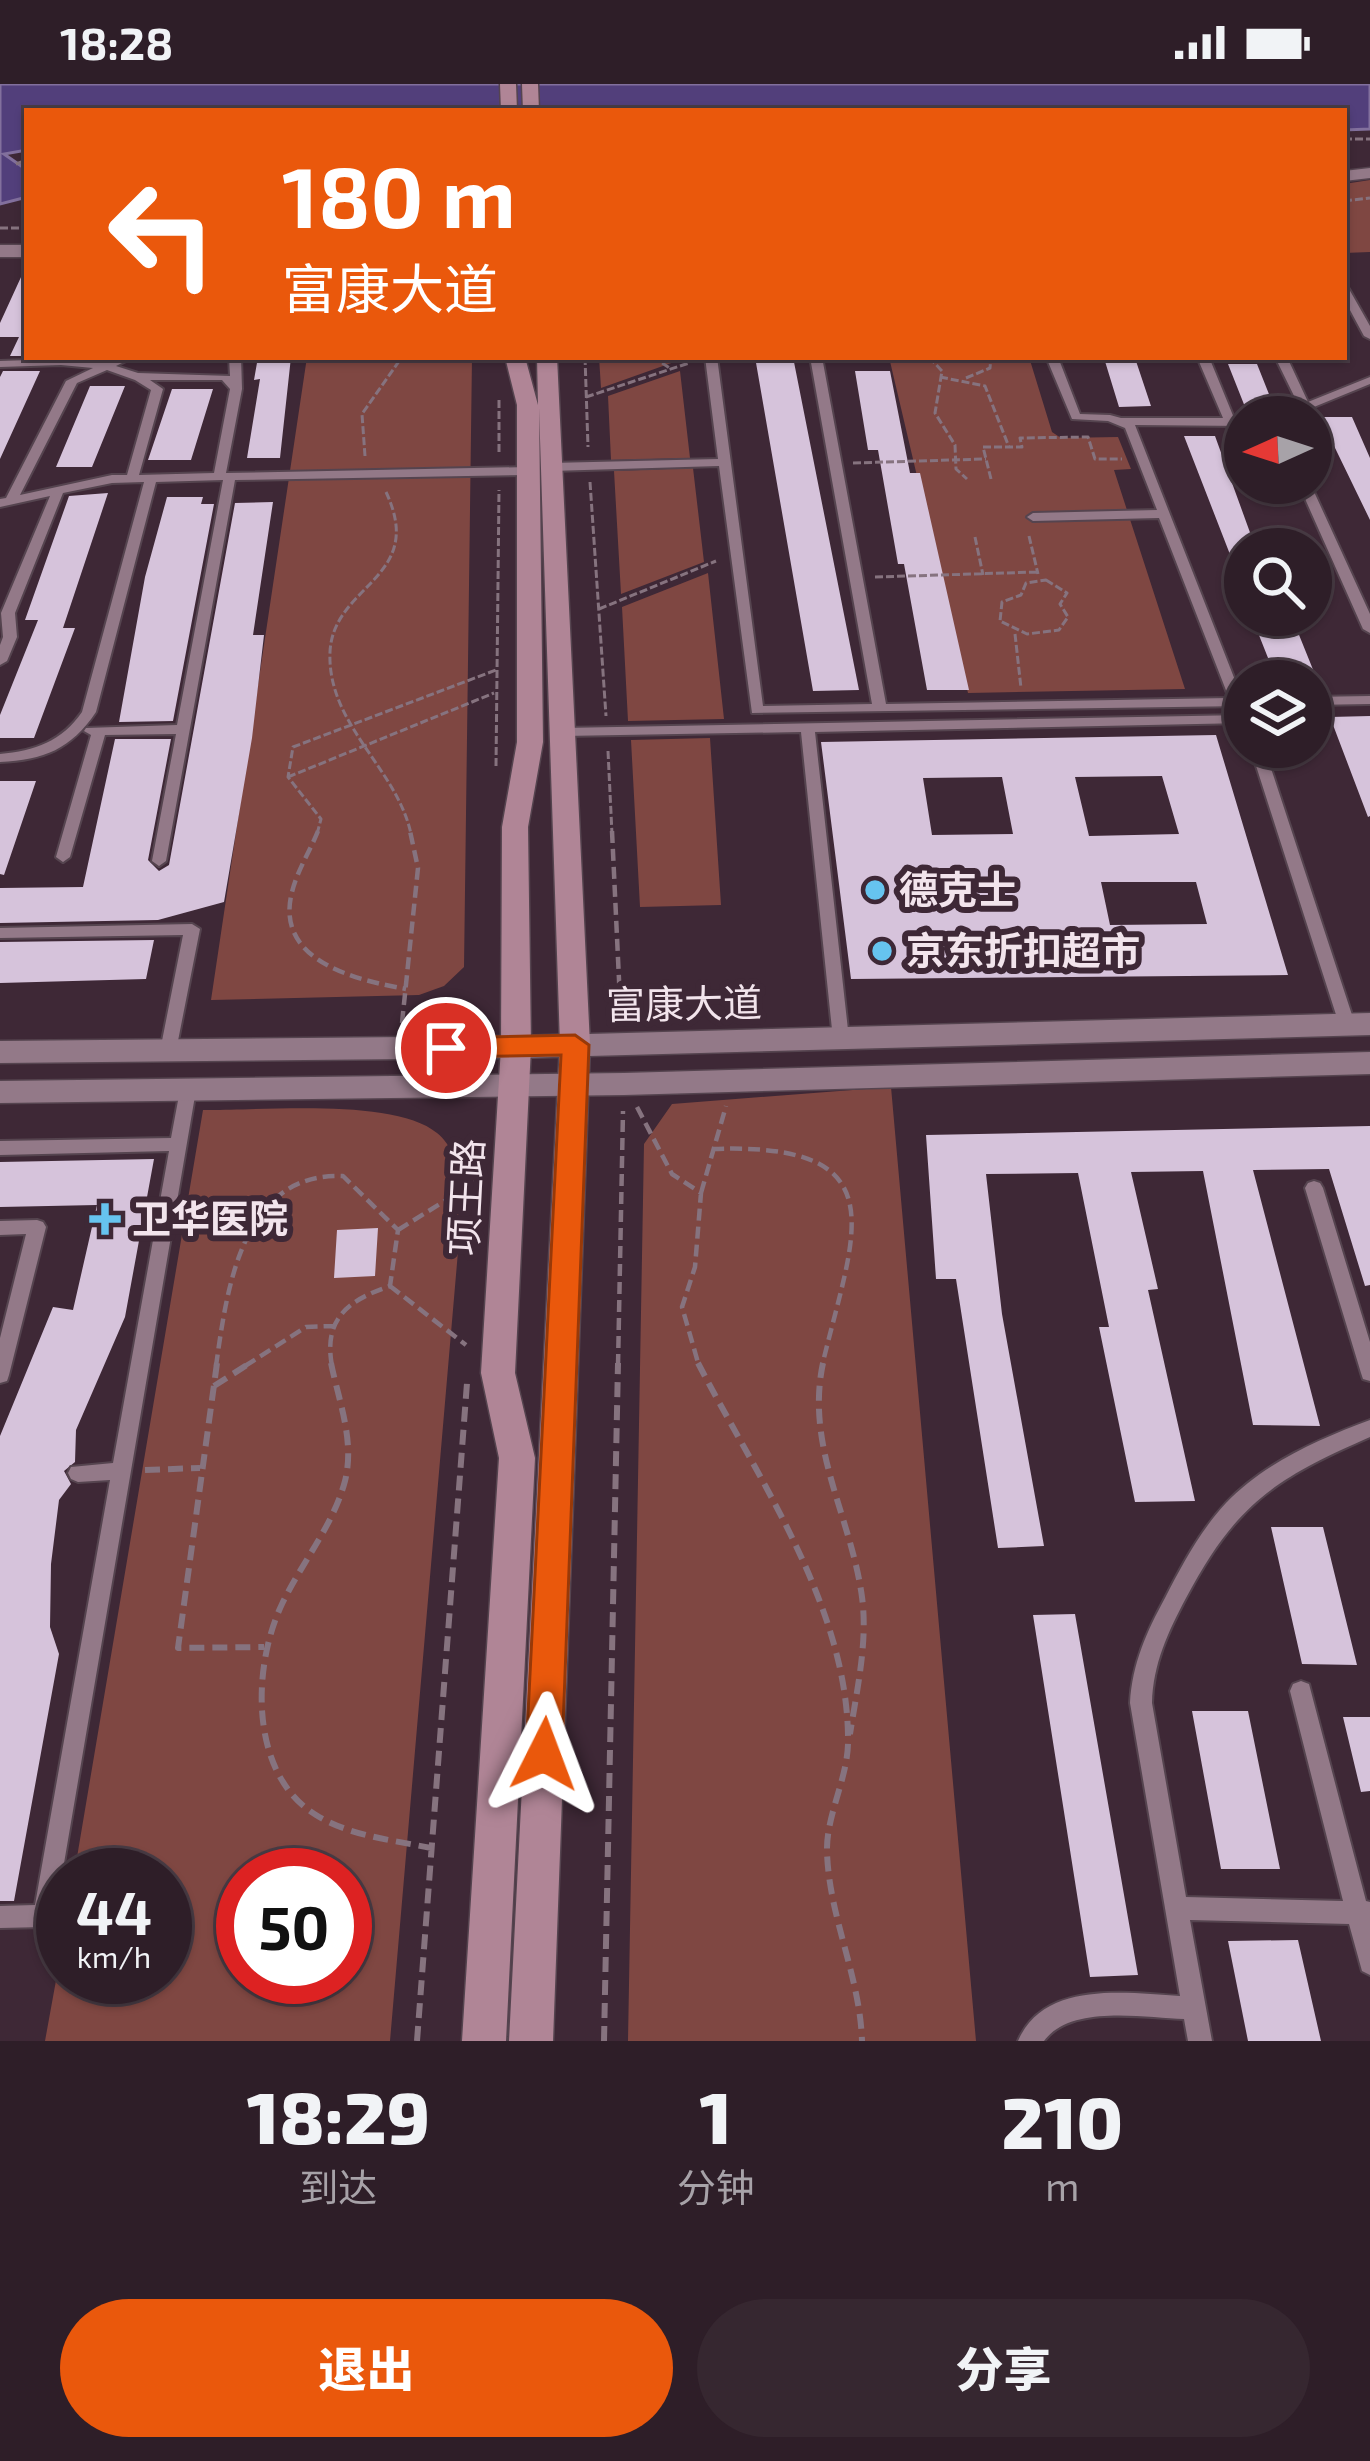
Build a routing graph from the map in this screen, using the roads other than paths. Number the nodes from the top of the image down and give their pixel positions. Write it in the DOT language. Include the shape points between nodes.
graph roads {
  1 [pos="1347,294"];
  2 [pos="1370,336"];
  3 [pos="43,360"];
  4 [pos="122,360"];
  5 [pos="235,360"];
  6 [pos="546,360"];
  7 [pos="709,360"];
  8 [pos="817,360"];
  9 [pos="1053,360"];
  10 [pos="1204,360"];
  11 [pos="1282,360"];
  12 [pos="0,364"];
  13 [pos="107,367"];
  14 [pos="506,370"];
  15 [pos="139,376"];
  16 [pos="1370,380"];
  17 [pos="236,389"];
  18 [pos="1294,396"];
  19 [pos="1224,397"];
  20 [pos="1332,397"];
  21 [pos="1123,421"];
  22 [pos="1224,422"];
  23 [pos="726,462"];
  24 [pos="526,470"];
  25 [pos="224,477"];
  26 [pos="132,479"];
  27 [pos="151,479"];
  28 [pos="58,490"];
  29 [pos="6,502"];
  30 [pos="1313,504"];
  31 [pos="1164,514"];
  32 [pos="1034,517"];
  33 [pos="1370,629"];
  34 [pos="1224,660"];
  35 [pos="0,661"];
  36 [pos="1370,700"];
  37 [pos="1332,701"];
  38 [pos="1224,702"];
  39 [pos="880,708"];
  40 [pos="758,710"];
  41 [pos="1224,719"];
  42 [pos="808,727"];
  43 [pos="760,728"];
  44 [pos="183,729"];
  45 [pos="99,730"];
  46 [pos="78,731"];
  47 [pos="563,732"];
  48 [pos="0,758"];
  49 [pos="1265,768"];
  50 [pos="64,857"];
  51 [pos="159,861"];
  52 [pos="0,933"];
  53 [pos="1359,1024"];
  54 [pos="842,1039"];
  55 [pos="575,1045"];
  56 [pos="516,1047"];
  57 [pos="168,1051"];
  58 [pos="0,1052"];
  59 [pos="1370,1063"];
  60 [pos="575,1085"];
  61 [pos="514,1086"];
  62 [pos="188,1090"];
  63 [pos="0,1092"];
  64 [pos="178,1144"];
  65 [pos="0,1148"];
  66 [pos="1314,1188"];
  67 [pos="0,1228"];
  68 [pos="1370,1372"];
  69 [pos="0,1375"];
  70 [pos="1370,1428"];
  71 [pos="122,1471"];
  72 [pos="78,1473"];
  73 [pos="1301,1690"];
  74 [pos="1177,1908"];
  75 [pos="1364,1913"];
  76 [pos="0,1917"];
  77 [pos="1370,1963"];
  78 [pos="1194,2008"];
  79 [pos="484,2041"];
  80 [pos="531,2041"];
  81 [pos="1030,2041"];
  82 [pos="1200,2041"];
  1 -- 2 [label="lane"];
  3 -- 12 [label="lane"];
  3 -- 13 [label="lane"];
  4 -- 13 [label="lane"];
  5 -- 17 [label="lane"];
  6 -- 24 [label="main road, 项王路"];
  7 -- 23 [label="lane"];
  8 -- 39 [label="lane"];
  9 -- 21 [label="lane" via="1076,417"];
  10 -- 19 [label="lane"];
  11 -- 18 [label="lane"];
  13 -- 15 [label="lane"];
  13 -- 29 [label="lane" via="72,381"];
  14 -- 24 [label="main road, 项王路" via="528,405"];
  15 -- 17 [label="lane" via="225,377"];
  15 -- 26 [label="lane" via="157,389"];
  16 -- 20 [label="lane"];
  17 -- 25 [label="lane"];
  21 -- 22 [label="lane"];
  21 -- 31 [label="lane"];
  23 -- 24 [label="lane"];
  23 -- 40 [label="lane"];
  24 -- 25 [label="lane"];
  24 -- 47 [label="main road, 项王路"];
  24 -- 56 [label="main road, 项王路" via="530,742 515,827"];
  25 -- 27 [label="lane"];
  25 -- 44 [label="lane"];
  26 -- 27 [label="lane"];
  26 -- 28 [label="lane"];
  27 -- 46 [label="lane"];
  28 -- 29 [label="lane"];
  28 -- 35 [label="lane" via="8,613"];
  30 -- 33 [label="lane"];
  31 -- 32 [label="lane"];
  31 -- 34 [label="lane"];
  36 -- 37 [label="lane"];
  38 -- 39 [label="lane"];
  39 -- 40 [label="lane"];
  40 -- 43 [label="lane"];
  41 -- 42 [label="lane"];
  42 -- 43 [label="lane"];
  42 -- 54 [label="lane"];
  43 -- 47 [label="lane"];
  44 -- 45 [label="lane"];
  44 -- 51 [label="lane"];
  45 -- 46 [label="lane"];
  45 -- 50 [label="lane"];
  46 -- 48 [label="lane" via="40,752"];
  47 -- 55 [label="main road, 项王路"];
  49 -- 53 [label="lane"];
  52 -- 57 [label="lane" via="192,928"];
  53 -- 54 [label="street, 富康大道"];
  54 -- 55 [label="street, 富康大道"];
  55 -- 56 [label="street, 富康大道"];
  55 -- 60 [label="main road, 项王路"];
  56 -- 57 [label="street, 富康大道"];
  56 -- 61 [label="main road, 项王路"];
  57 -- 58 [label="street, 富康大道"];
  59 -- 60 [label="street, 富康大道"];
  60 -- 61 [label="street, 富康大道"];
  60 -- 80 [label="main road, 项王路"];
  61 -- 62 [label="street, 富康大道"];
  61 -- 79 [label="main road, 项王路" via="498,1373 517,1458"];
  62 -- 63 [label="street, 富康大道"];
  62 -- 64 [label="lane"];
  64 -- 65 [label="lane"];
  64 -- 71 [label="lane"];
  66 -- 68 [label="lane"];
  67 -- 69 [label="lane" via="37,1227"];
  70 -- 74 [label="lane" via="1289,1462 1234,1503 1199,1550 1148,1654 1141,1703"];
  71 -- 72 [label="lane"];
  71 -- 76 [label="lane" via="44,1916"];
  73 -- 75 [label="lane"];
  74 -- 75 [label="lane"];
  74 -- 78 [label="lane"];
  75 -- 77 [label="lane"];
  78 -- 81 [label="lane" via="1073,2009 1046,2020"];
  78 -- 82 [label="lane"];
}
